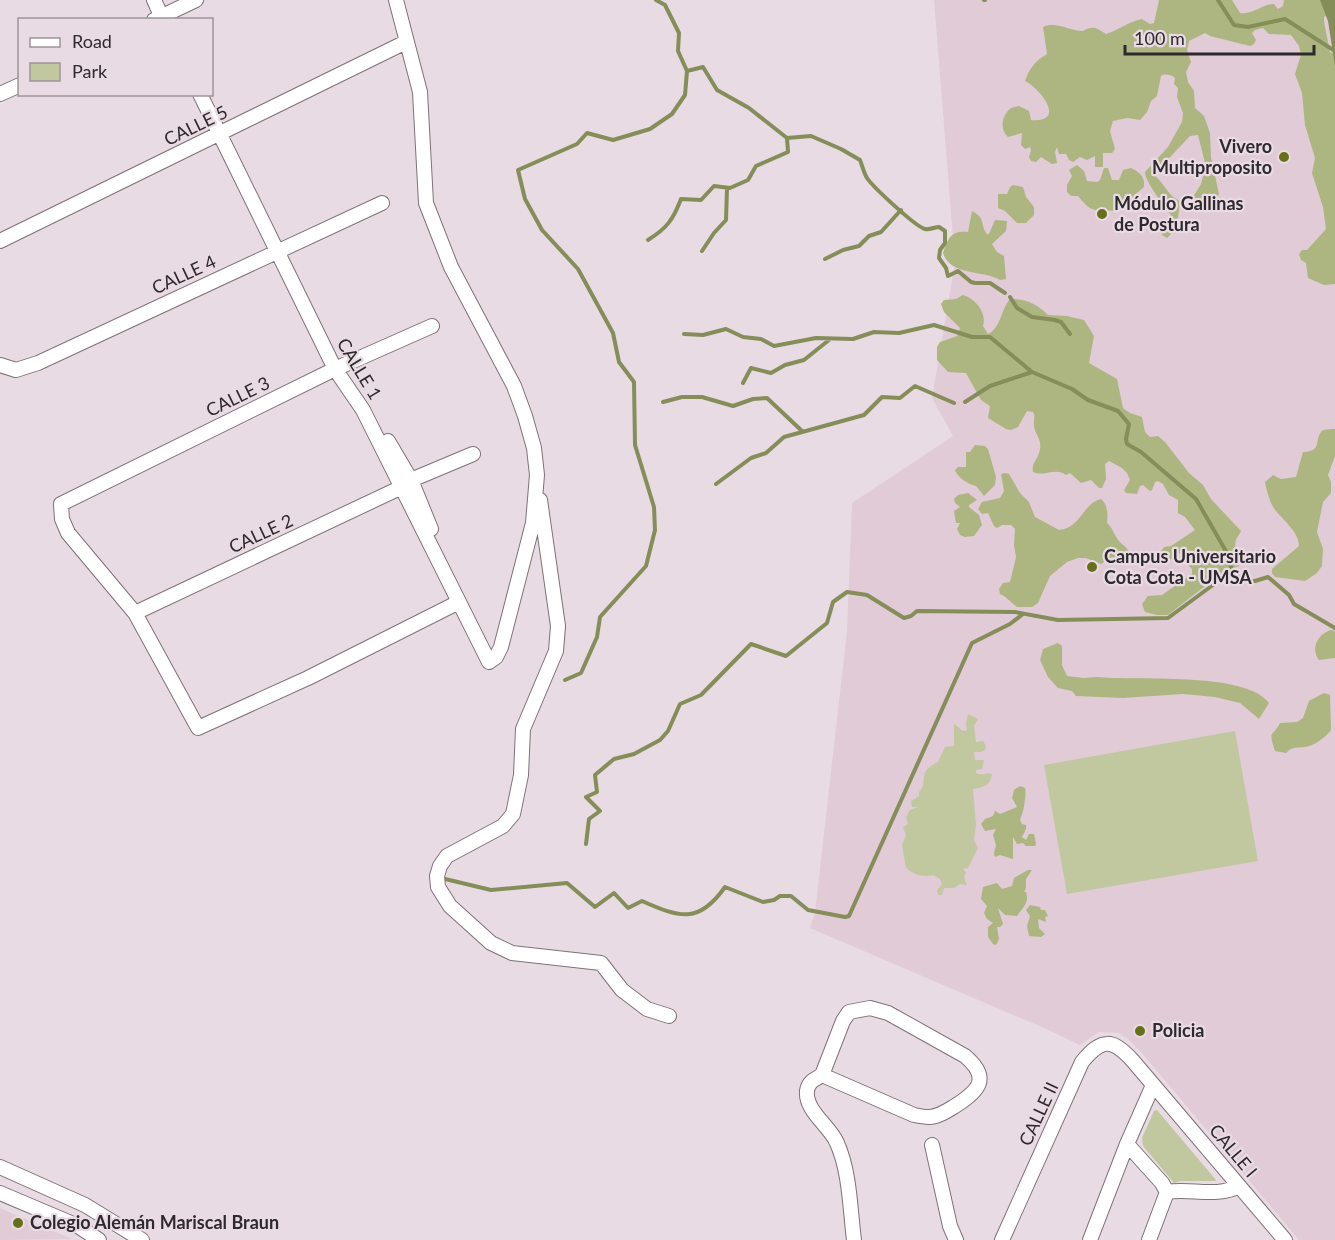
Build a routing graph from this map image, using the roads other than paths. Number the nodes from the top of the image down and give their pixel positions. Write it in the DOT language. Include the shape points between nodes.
graph roads {
  1 [pos="154,0"];
  2 [pos="196,0"];
  3 [pos="396,0"];
  4 [pos="159,18"];
  5 [pos="406,42"];
  6 [pos="18,86"];
  7 [pos="0,94"];
  8 [pos="201,96"];
  9 [pos="220,134"];
  10 [pos="382,204"];
  11 [pos="0,241"];
  12 [pos="277,251"];
  13 [pos="432,326"];
  14 [pos="0,365"];
  15 [pos="335,369"];
  16 [pos="473,454"];
  17 [pos="537,475"];
  18 [pos="406,484"];
  19 [pos="459,602"];
  20 [pos="135,613"];
  21 [pos="669,1016"];
  22 [pos="1133,1061"];
  23 [pos="822,1075"];
  24 [pos="1153,1085"];
  25 [pos="1127,1144"];
  26 [pos="932,1145"];
  27 [pos="0,1167"];
  28 [pos="1239,1186"];
  29 [pos="1167,1192"];
  30 [pos="0,1193"];
  31 [pos="105,1216"];
  32 [pos="98,1239"];
  33 [pos="142,1240"];
  34 [pos="854,1240"];
  35 [pos="956,1240"];
  36 [pos="1002,1240"];
  37 [pos="1089,1240"];
  38 [pos="1149,1240"];
  39 [pos="1285,1240"];
  1 -- 4 [label="street"];
  2 -- 4 [label="street"];
  3 -- 5 [label="street"];
  5 -- 9 [label="street, CALLE 5"];
  5 -- 17 [label="street" via="420,92 426,203 451,267 514,386 534,448"];
  6 -- 7 [label="street"];
  8 -- 9 [label="street, CALLE 1"];
  9 -- 11 [label="street, CALLE 5"];
  9 -- 12 [label="street, CALLE 1"];
  10 -- 12 [label="street, CALLE 4"];
  12 -- 14 [label="street, CALLE 4" via="38,363 16,370"];
  12 -- 15 [label="street, CALLE 1"];
  13 -- 15 [label="street, CALLE 3"];
  15 -- 18 [label="street, CALLE 1" via="392,447"];
  15 -- 20 [label="street, CALLE 3" via="61,504 68,533"];
  16 -- 18 [label="street, CALLE 2"];
  17 -- 19 [label="street" via="533,523 501,647 489,662"];
  17 -- 21 [label="street" via="558,626 556,651 523,729 521,775 513,814 503,826 447,856 437,876 438,887 450,906 491,943 512,953 601,963 622,990 647,1009"];
  18 -- 19 [label="street, CALLE 1" via="432,531 442,568"];
  18 -- 20 [label="street, CALLE 2"];
  19 -- 20 [label="street" via="198,728"];
  22 -- 24 [label="street, CALLE I"];
  22 -- 36 [label="street, CALLE II" via="1111,1043 1099,1046 1082,1062"];
  23 -- 23 [label="street" via="849,1012 870,1008 888,1013 965,1056 976,1065 980,1075 978,1087 968,1098 929,1117 914,1115"];
  23 -- 34 [label="street" via="812,1080 807,1097 837,1141"];
  24 -- 25 [label="street"];
  24 -- 28 [label="street, CALLE I"];
  25 -- 29 [label="street"];
  25 -- 37 [label="street"];
  26 -- 35 [label="street"];
  27 -- 31 [label="street"];
  28 -- 29 [label="street" via="1211,1192"];
  28 -- 39 [label="street, CALLE I"];
  29 -- 38 [label="street"];
  30 -- 32 [label="street" via="78,1226"];
  31 -- 32 [label="street"];
  31 -- 33 [label="street"];
}
